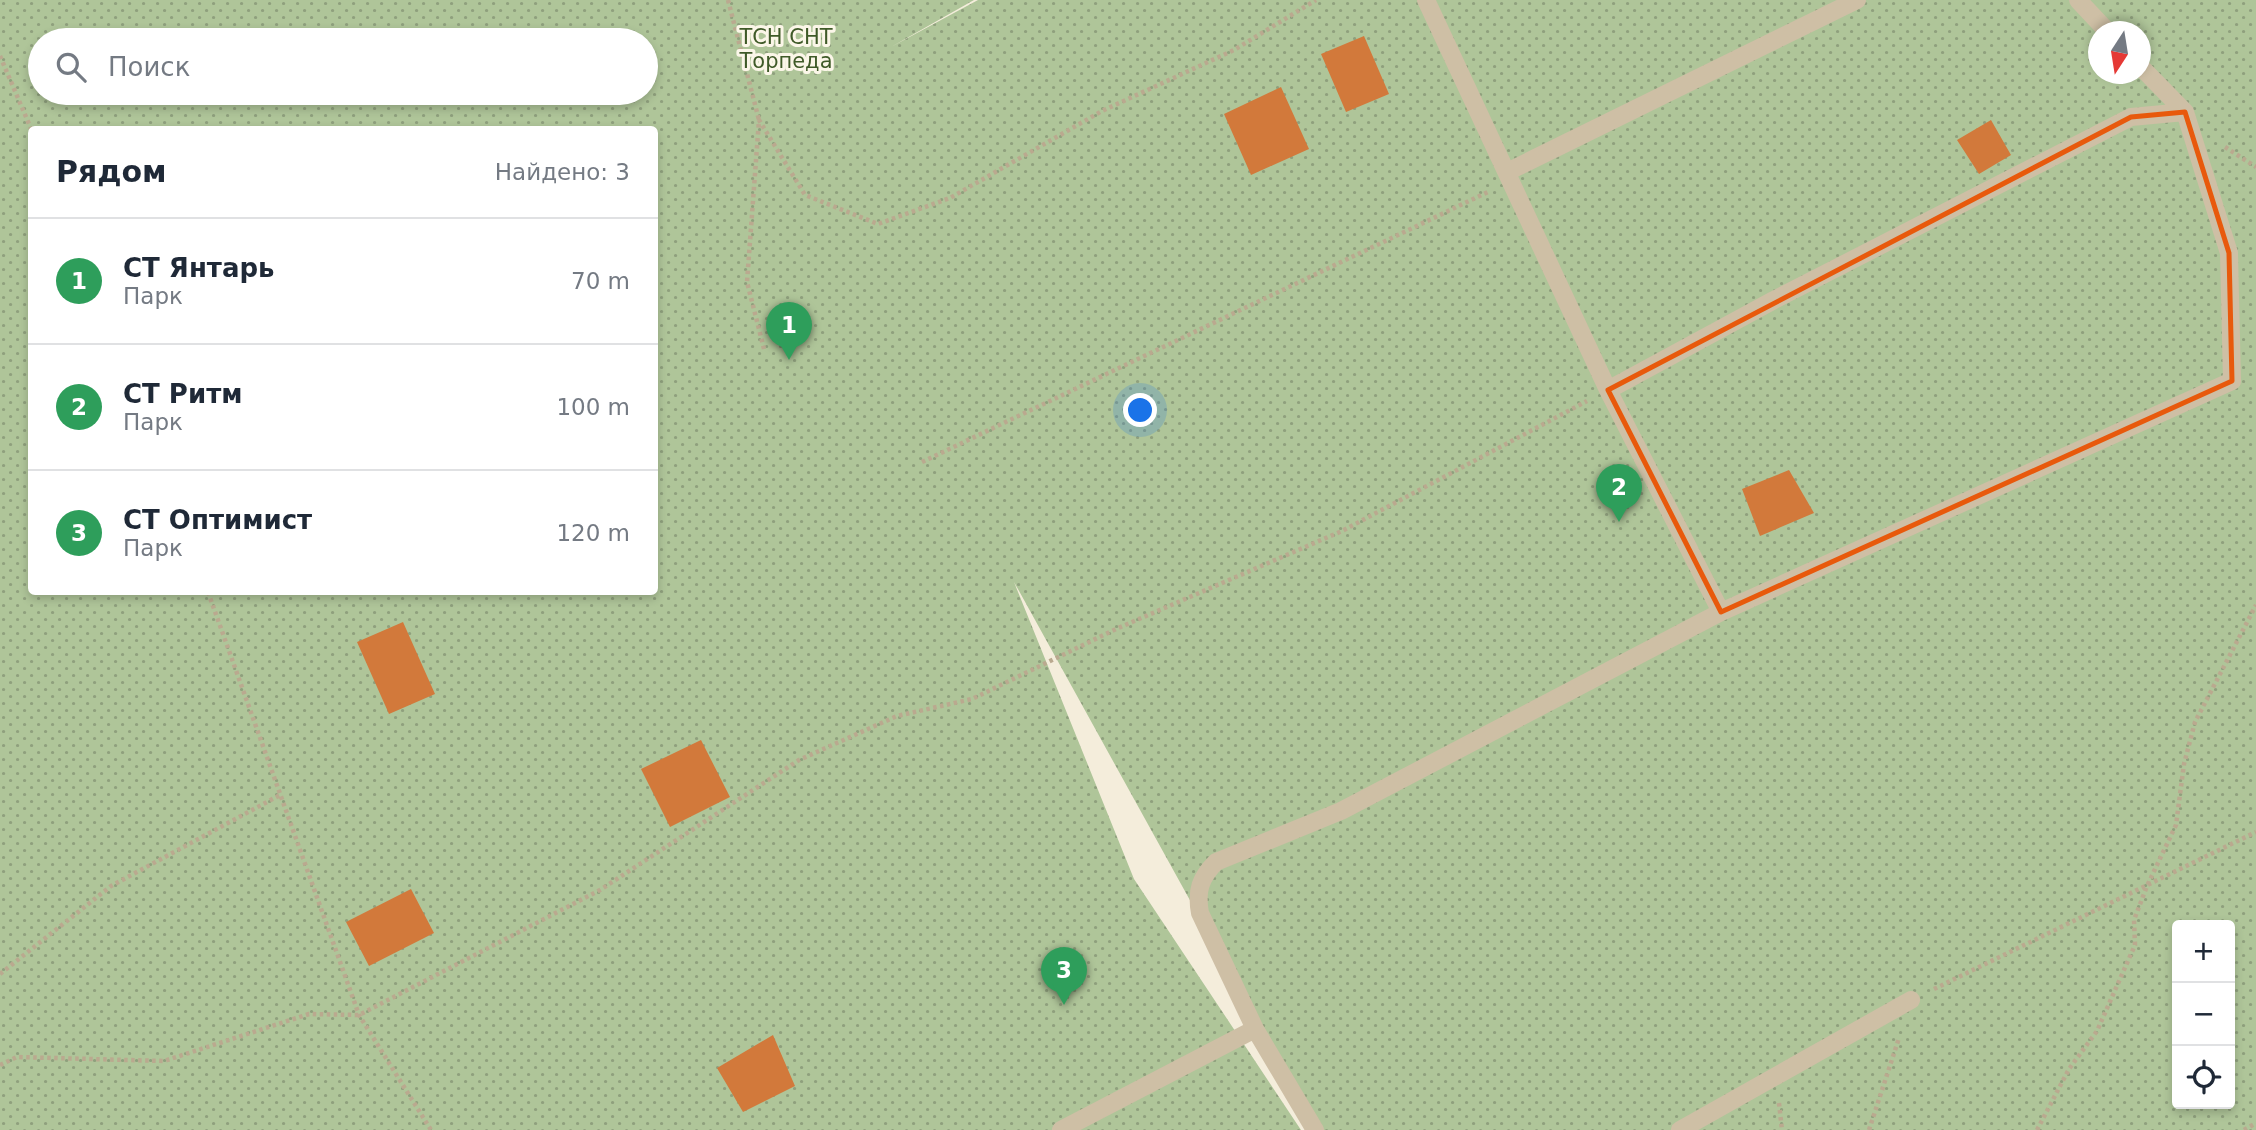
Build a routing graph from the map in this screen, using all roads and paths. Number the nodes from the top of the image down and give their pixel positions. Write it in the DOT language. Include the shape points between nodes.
graph roads {
  1 [pos="729,0"];
  2 [pos="1316,0"];
  3 [pos="1426,0"];
  4 [pos="1857,0"];
  5 [pos="2078,0"];
  6 [pos="2098,21"];
  7 [pos="0,56"];
  8 [pos="2151,77"];
  9 [pos="2185,112"];
  10 [pos="759,120"];
  11 [pos="30,126"];
  12 [pos="1509,177"];
  13 [pos="764,349"];
  14 [pos="1608,390"];
  15 [pos="922,462"];
  16 [pos="209,595"];
  17 [pos="2256,605"];
  18 [pos="1721,612"];
  19 [pos="280,795"];
  20 [pos="2256,832"];
  21 [pos="2147,886"];
  22 [pos="0,974"];
  23 [pos="1911,1000"];
  24 [pos="359,1015"];
  25 [pos="1255,1030"];
  26 [pos="0,1065"];
  27 [pos="2256,1123"];
  28 [pos="431,1130"];
  29 [pos="1061,1130"];
  30 [pos="1315,1130"];
  31 [pos="1680,1130"];
  32 [pos="1869,1130"];
  33 [pos="2038,1130"];
  34 [pos="2244,1130"];
  1 -- 10 [label="path"];
  2 -- 10 [label="path" via="1234,51 1102,111 950,198 878,224 805,195"];
  3 -- 12 [label="street"];
  4 -- 12 [label="street"];
  5 -- 6 [label="street"];
  7 -- 11 [label="path"];
  8 -- 9 [label="street"];
  9 -- 14 [label="street" via="2130,117"];
  9 -- 18 [label="street" via="2229,253 2232,382"];
  10 -- 13 [label="path" via="747,282"];
  12 -- 14 [label="street"];
  12 -- 15 [label="path"];
  14 -- 18 [label="street"];
  14 -- 24 [label="path" via="1342,531 1116,629 972,699 897,716 799,760 600,890"];
  16 -- 19 [label="path"];
  17 -- 21 [label="path" via="2195,722 2176,825"];
  18 -- 25 [label="street" via="1341,811 1216,862 1199,884 1200,912"];
  19 -- 22 [label="path" via="111,886"];
  19 -- 24 [label="path"];
  20 -- 21 [label="path"];
  21 -- 23 [label="path"];
  21 -- 33 [label="path" via="2134,920 2135,944 2097,1031 2069,1069"];
  23 -- 31 [label="street"];
  23 -- 32 [label="path"];
  24 -- 26 [label="path" via="309,1014 164,1061 17,1056"];
  24 -- 28 [label="path"];
  25 -- 29 [label="street"];
  25 -- 30 [label="street"];
  27 -- 34 [label="path"];
}
